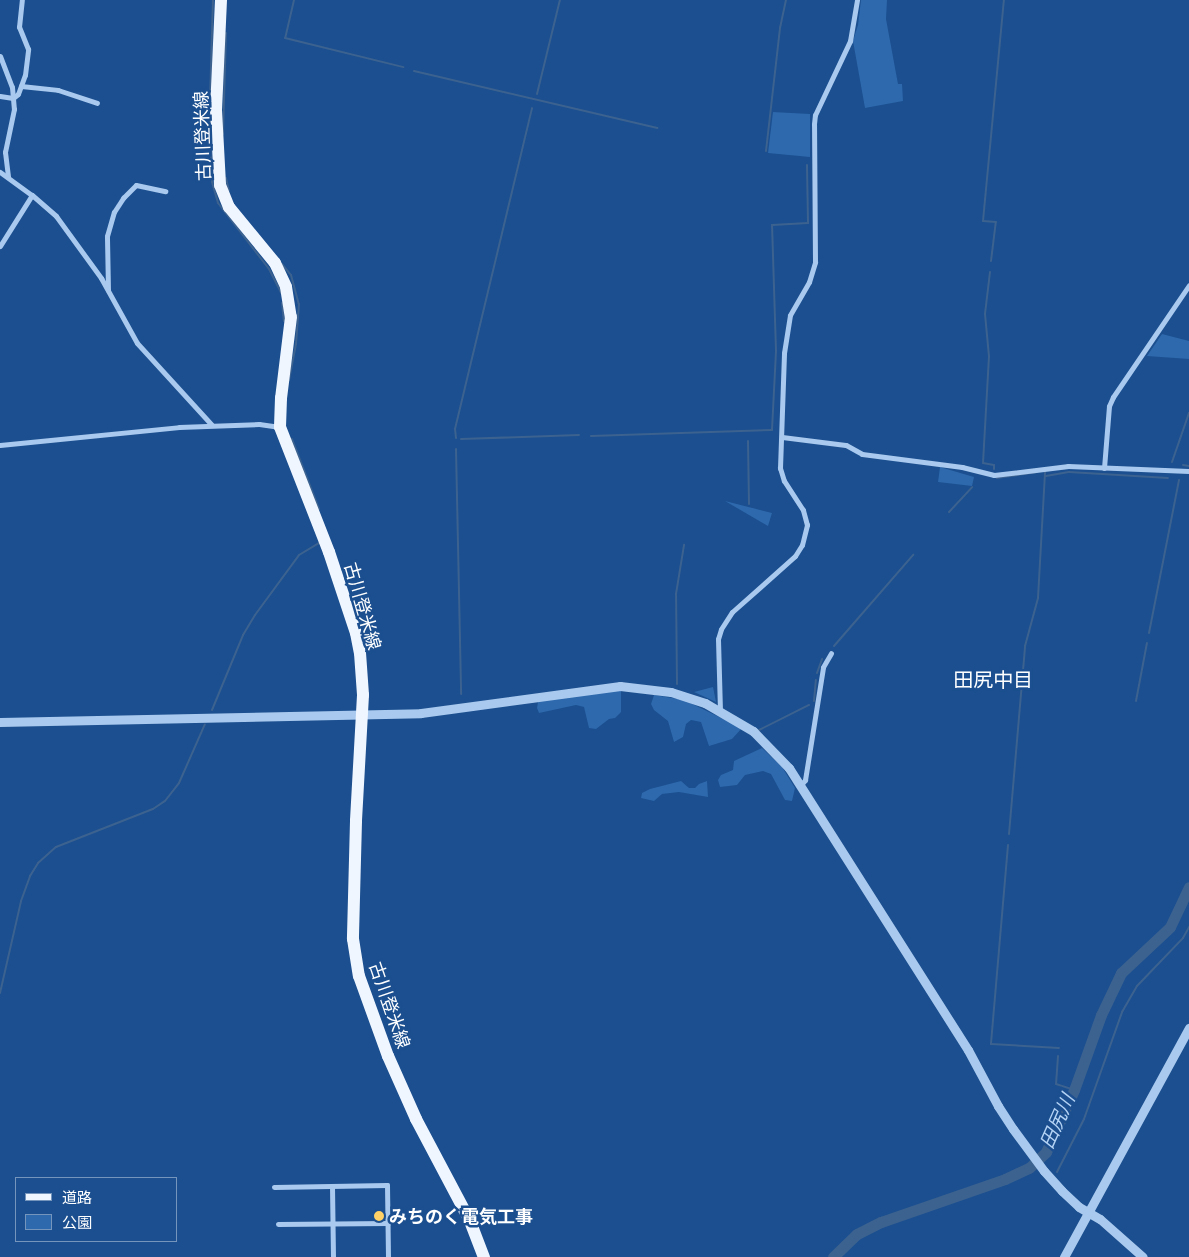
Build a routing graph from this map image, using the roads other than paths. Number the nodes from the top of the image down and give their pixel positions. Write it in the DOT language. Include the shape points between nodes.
graph roads {
  1 [pos="22,0"];
  2 [pos="220,0"];
  3 [pos="857,0"];
  4 [pos="0,56"];
  5 [pos="21,86"];
  6 [pos="0,96"];
  7 [pos="13,98"];
  8 [pos="97,103"];
  9 [pos="0,172"];
  10 [pos="8,177"];
  11 [pos="165,191"];
  12 [pos="32,195"];
  13 [pos="0,246"];
  14 [pos="1189,285"];
  15 [pos="108,290"];
  16 [pos="212,426"];
  17 [pos="280,427"];
  18 [pos="782,437"];
  19 [pos="0,445"];
  20 [pos="1104,468"];
  21 [pos="1189,471"];
  22 [pos="831,653"];
  23 [pos="720,711"];
  24 [pos="362,714"];
  25 [pos="0,722"];
  26 [pos="800,786"];
  27 [pos="1189,1028"];
  28 [pos="332,1186"];
  29 [pos="274,1187"];
  30 [pos="1089,1213"];
  31 [pos="388,1223"];
  32 [pos="278,1224"];
  33 [pos="332,1224"];
  34 [pos="333,1257"];
  35 [pos="388,1257"];
  36 [pos="484,1257"];
  37 [pos="1064,1257"];
  38 [pos="1143,1257"];
  1 -- 5 [label="street" via="19,27 29,60"];
  2 -- 17 [label="main road, 古川登米線" via="216,110 220,185 223,197 236,218 282,274 289,300 291,317"];
  3 -- 18 [label="street" via="850,42 815,115 815,262 810,282 790,316 784,353"];
  4 -- 7 [label="street"];
  5 -- 7 [label="street"];
  5 -- 8 [label="street" via="58,90"];
  6 -- 7 [label="street"];
  7 -- 10 [label="street" via="5,152"];
  9 -- 10 [label="street"];
  10 -- 12 [label="street"];
  11 -- 15 [label="street" via="136,186 122,198 114,212 108,236"];
  12 -- 13 [label="street"];
  12 -- 15 [label="street" via="56,216"];
  14 -- 20 [label="street" via="1113,397 1109,406"];
  15 -- 16 [label="street" via="136,343"];
  16 -- 17 [label="street" via="259,424"];
  16 -- 19 [label="street"];
  17 -- 24 [label="main road, 古川登米線" via="329,552 356,633 363,674"];
  18 -- 20 [label="street" via="846,444 862,454 962,467 994,475 1068,466"];
  18 -- 23 [label="street" via="781,475 803,510 806,526 802,545 795,556 732,612 722,629 718,638"];
  20 -- 21 [label="street"];
  22 -- 26 [label="street" via="822,667 805,780"];
  23 -- 24 [label="street" via="688,696 653,688 620,686 431,712"];
  23 -- 26 [label="street" via="759,737 778,755"];
  24 -- 25 [label="street"];
  24 -- 36 [label="main road, 古川登米線" via="353,939 359,976 388,1056 416,1119 470,1221"];
  26 -- 30 [label="street" via="968,1050 998,1106 1044,1171"];
  27 -- 30 [label="street"];
  28 -- 29 [label="street"];
  28 -- 31 [label="street" via="387,1185"];
  28 -- 33 [label="street"];
  30 -- 37 [label="street"];
  30 -- 38 [label="street"];
  31 -- 33 [label="street"];
  31 -- 35 [label="street"];
  32 -- 33 [label="street"];
  33 -- 34 [label="street"];
}
